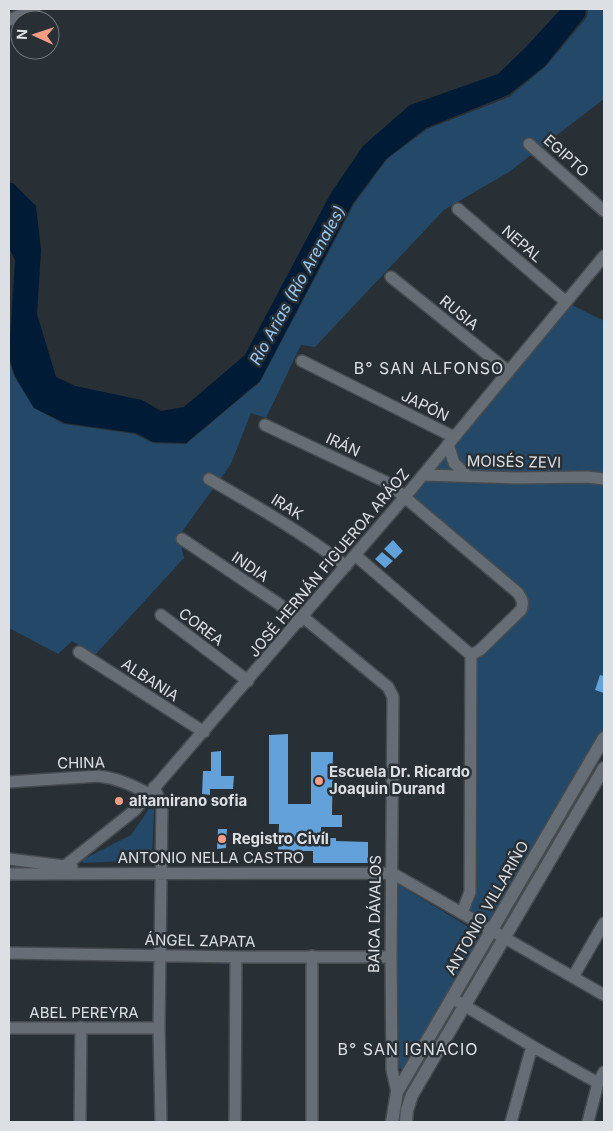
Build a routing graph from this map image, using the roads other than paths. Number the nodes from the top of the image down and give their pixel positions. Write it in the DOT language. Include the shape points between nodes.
graph roads {
  1 [pos="36,9"];
  2 [pos="9,20"];
  3 [pos="529,144"];
  4 [pos="458,209"];
  5 [pos="604,211"];
  6 [pos="604,256"];
  7 [pos="391,277"];
  8 [pos="566,302"];
  9 [pos="302,361"];
  10 [pos="508,371"];
  11 [pos="265,425"];
  12 [pos="451,440"];
  13 [pos="424,475"];
  14 [pos="468,476"];
  15 [pos="209,479"];
  16 [pos="604,479"];
  17 [pos="404,498"];
  18 [pos="182,539"];
  19 [pos="355,555"];
  20 [pos="346,566"];
  21 [pos="160,614"];
  22 [pos="301,620"];
  23 [pos="79,652"];
  24 [pos="471,655"];
  25 [pos="248,681"];
  26 [pos="393,704"];
  27 [pos="204,732"];
  28 [pos="604,738"];
  29 [pos="604,768"];
  30 [pos="9,782"];
  31 [pos="152,791"];
  32 [pos="9,860"];
  33 [pos="63,870"];
  34 [pos="392,873"];
  35 [pos="9,874"];
  36 [pos="161,874"];
  37 [pos="462,913"];
  38 [pos="604,923"];
  39 [pos="493,930"];
  40 [pos="505,938"];
  41 [pos="9,953"];
  42 [pos="160,955"];
  43 [pos="312,956"];
  44 [pos="236,957"];
  45 [pos="391,957"];
  46 [pos="573,977"];
  47 [pos="604,995"];
  48 [pos="453,998"];
  49 [pos="464,1006"];
  50 [pos="81,1027"];
  51 [pos="9,1028"];
  52 [pos="159,1028"];
  53 [pos="532,1046"];
  54 [pos="604,1072"];
  55 [pos="598,1083"];
  56 [pos="397,1092"];
  57 [pos="80,1122"];
  58 [pos="160,1122"];
  59 [pos="235,1122"];
  60 [pos="312,1122"];
  61 [pos="392,1122"];
  62 [pos="406,1122"];
  63 [pos="511,1122"];
  64 [pos="588,1122"];
  1 -- 2 [label="street"];
  3 -- 5 [label="street, EGIPTO"];
  4 -- 8 [label="street, NEPAL"];
  6 -- 8 [label="street, JOSÉ HERNÁN FIGUEROA ARÁOZ"];
  7 -- 10 [label="street, RUSIA"];
  8 -- 10 [label="street, JOSÉ HERNÁN FIGUEROA ARÁOZ"];
  9 -- 12 [label="street, JAPÓN"];
  10 -- 12 [label="street, JOSÉ HERNÁN FIGUEROA ARÁOZ"];
  11 -- 17 [label="street, IRÁN" via="388,482"];
  12 -- 13 [label="street, JOSÉ HERNÁN FIGUEROA ARÁOZ"];
  12 -- 14 [label="street" via="454,463"];
  13 -- 14 [label="street, MOISÉS ZEVI"];
  13 -- 17 [label="street, JOSÉ HERNÁN FIGUEROA ARÁOZ"];
  14 -- 16 [label="street, MOISÉS ZEVI"];
  15 -- 20 [label="street, IRAK" via="278,518"];
  17 -- 19 [label="street, JOSÉ HERNÁN FIGUEROA ARÁOZ"];
  17 -- 24 [label="street, IRÁN" via="522,598 521,610"];
  18 -- 22 [label="street, INDIA"];
  19 -- 20 [label="street, JOSÉ HERNÁN FIGUEROA ARÁOZ"];
  19 -- 24 [label="street"];
  20 -- 22 [label="street, JOSÉ HERNÁN FIGUEROA ARÁOZ"];
  21 -- 25 [label="street, COREA"];
  22 -- 25 [label="street, JOSÉ HERNÁN FIGUEROA ARÁOZ"];
  22 -- 26 [label="street, INDIA" via="388,688"];
  23 -- 27 [label="street, ALBANIA"];
  24 -- 37 [label="street" via="470,892"];
  25 -- 27 [label="street, JOSÉ HERNÁN FIGUEROA ARÁOZ"];
  26 -- 34 [label="street, BAICA DÁVALOS"];
  27 -- 31 [label="street, JOSÉ HERNÁN FIGUEROA ARÁOZ"];
  28 -- 39 [label="street, ANTONIO VILLARIÑO"];
  29 -- 40 [label="street, ANTONIO VILLARIÑO"];
  30 -- 31 [label="street, CHINA" via="103,776"];
  31 -- 33 [label="street, JOSÉ HERNÁN FIGUEROA ARÁOZ" via="136,810"];
  31 -- 36 [label="street" via="162,806"];
  32 -- 33 [label="street, ANTONIO NELLA CASTRO"];
  33 -- 35 [label="street, ANTONIO NELLA CASTRO"];
  33 -- 36 [label="street, ANTONIO NELLA CASTRO"];
  34 -- 36 [label="street, ANTONIO NELLA CASTRO"];
  34 -- 37 [label="street"];
  34 -- 45 [label="street, BAICA DÁVALOS"];
  36 -- 42 [label="street"];
  37 -- 39 [label="street"];
  38 -- 46 [label="street"];
  39 -- 40 [label="street"];
  39 -- 48 [label="street, ANTONIO VILLARIÑO"];
  40 -- 46 [label="street"];
  40 -- 49 [label="street, ANTONIO VILLARIÑO"];
  41 -- 42 [label="street, ÁNGEL ZAPATA"];
  42 -- 44 [label="street, ÁNGEL ZAPATA"];
  42 -- 52 [label="street"];
  43 -- 44 [label="street, ÁNGEL ZAPATA"];
  43 -- 45 [label="street, ÁNGEL ZAPATA"];
  43 -- 60 [label="street"];
  44 -- 59 [label="street"];
  45 -- 56 [label="street, BAICA DÁVALOS" via="392,1070"];
  46 -- 47 [label="street"];
  48 -- 49 [label="street"];
  48 -- 56 [label="street, ANTONIO VILLARIÑO"];
  49 -- 53 [label="street"];
  49 -- 62 [label="street, ANTONIO VILLARIÑO" via="412,1095"];
  50 -- 51 [label="street, ABEL PEREYRA"];
  50 -- 52 [label="street, ABEL PEREYRA"];
  50 -- 57 [label="street"];
  52 -- 58 [label="street"];
  53 -- 55 [label="street"];
  53 -- 63 [label="street"];
  54 -- 55 [label="street"];
  55 -- 64 [label="street"];
  56 -- 61 [label="street, BAICA DÁVALOS"];
}
